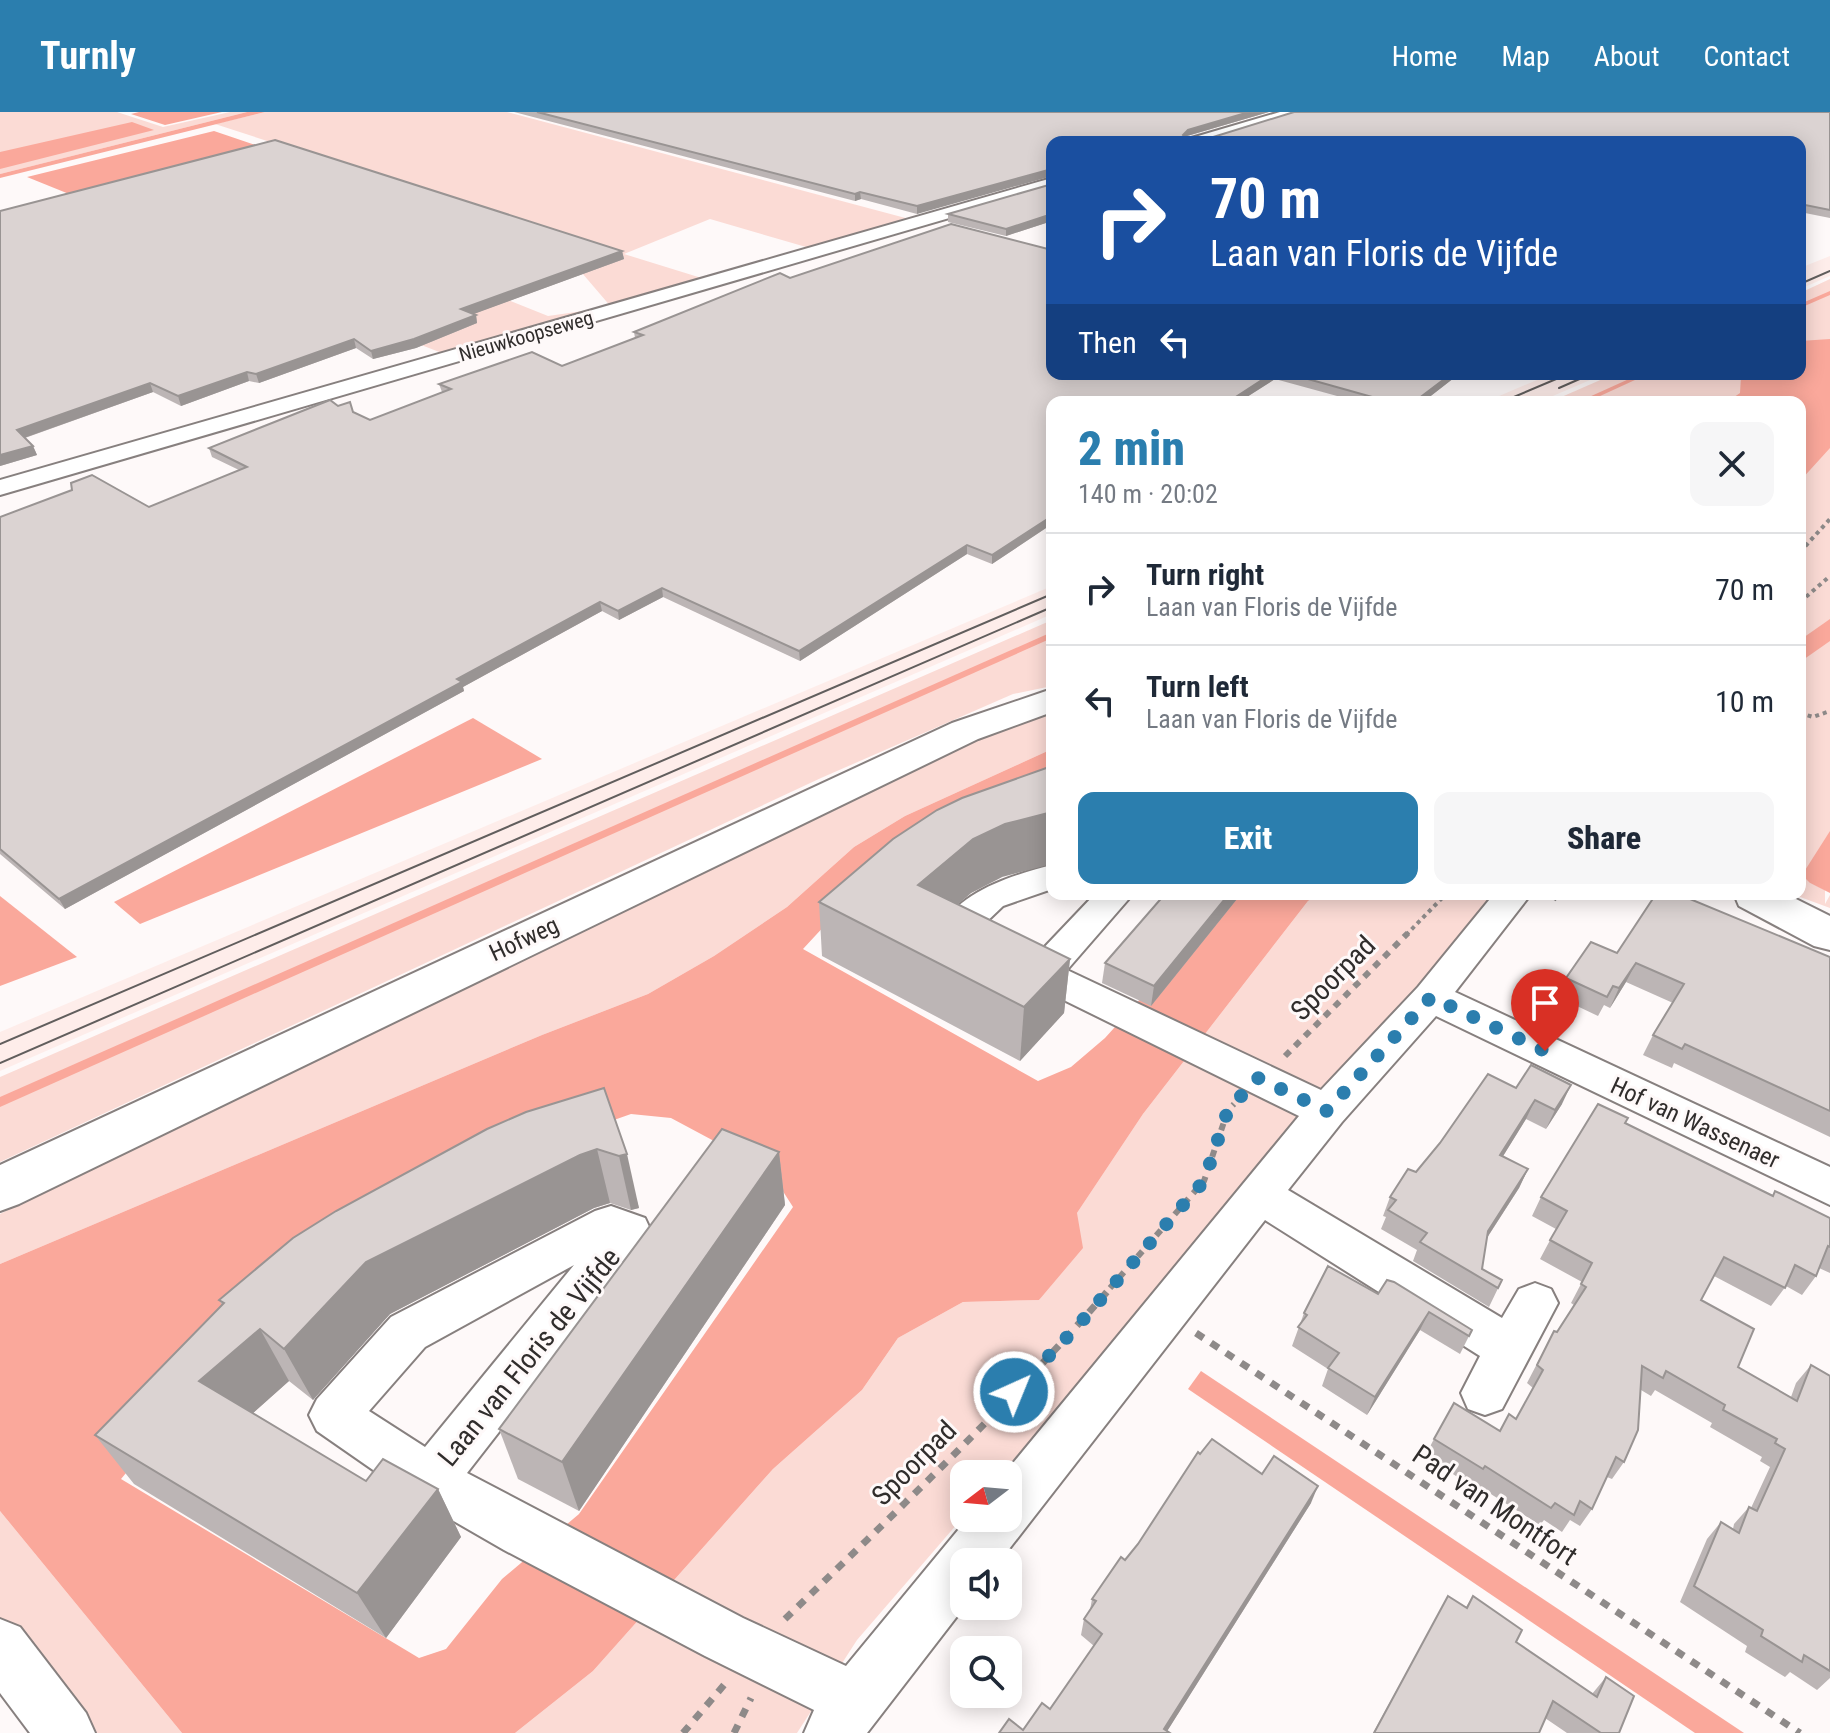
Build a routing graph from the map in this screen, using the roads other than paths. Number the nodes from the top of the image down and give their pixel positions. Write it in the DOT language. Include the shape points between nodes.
graph roads {
  1 [pos="1291,114"];
  2 [pos="1214,136"];
  3 [pos="1046,185"];
  4 [pos="0,488"];
  5 [pos="1046,702"];
  6 [pos="1046,878"];
  7 [pos="1109,900"];
  8 [pos="1508,900"];
  9 [pos="1761,900"];
  10 [pos="1767,900"];
  11 [pos="1830,919"];
  12 [pos="1830,935"];
  13 [pos="1041,974"];
  14 [pos="1431,997"];
  15 [pos="1327,1111"];
  16 [pos="1830,1187"];
  17 [pos="0,1189"];
  18 [pos="1260,1195"];
  19 [pos="1535,1303"];
  20 [pos="1509,1348"];
  21 [pos="1485,1393"];
  22 [pos="430,1480"];
  23 [pos="1022,1492"];
  24 [pos="990,1532"];
  25 [pos="977,1548"];
  26 [pos="950,1582"];
  27 [pos="0,1647"];
  28 [pos="844,1716"];
  29 [pos="66,1733"];
  1 -- 2 [label="street"];
  3 -- 4 [label="street, Nieuwkoopseweg"];
  5 -- 17 [label="main road, Hofweg" via="965,731"];
  6 -- 13 [label="street" via="991,898 955,931"];
  7 -- 13 [label="street"];
  8 -- 14 [label="street"];
  9 -- 12 [label="main road"];
  10 -- 11 [label="main road"];
  13 -- 15 [label="street"];
  14 -- 15 [label="street"];
  14 -- 16 [label="street, Hof van Wassenaer"];
  15 -- 18 [label="street"];
  18 -- 20 [label="street"];
  18 -- 23 [label="street"];
  19 -- 20 [label="street"];
  20 -- 21 [label="street"];
  22 -- 22 [label="street, Laan van Floris de Vijfde" via="500,1393 629,1231 611,1224 408,1332 334,1415"];
  22 -- 28 [label="street, Laan van Floris de Vijfde" via="738,1644"];
  24 -- 25 [label="street, Laan van Floris de Vijfde"];
  26 -- 28 [label="street, Laan van Floris de Vijfde"];
  27 -- 29 [label="street"];
}
